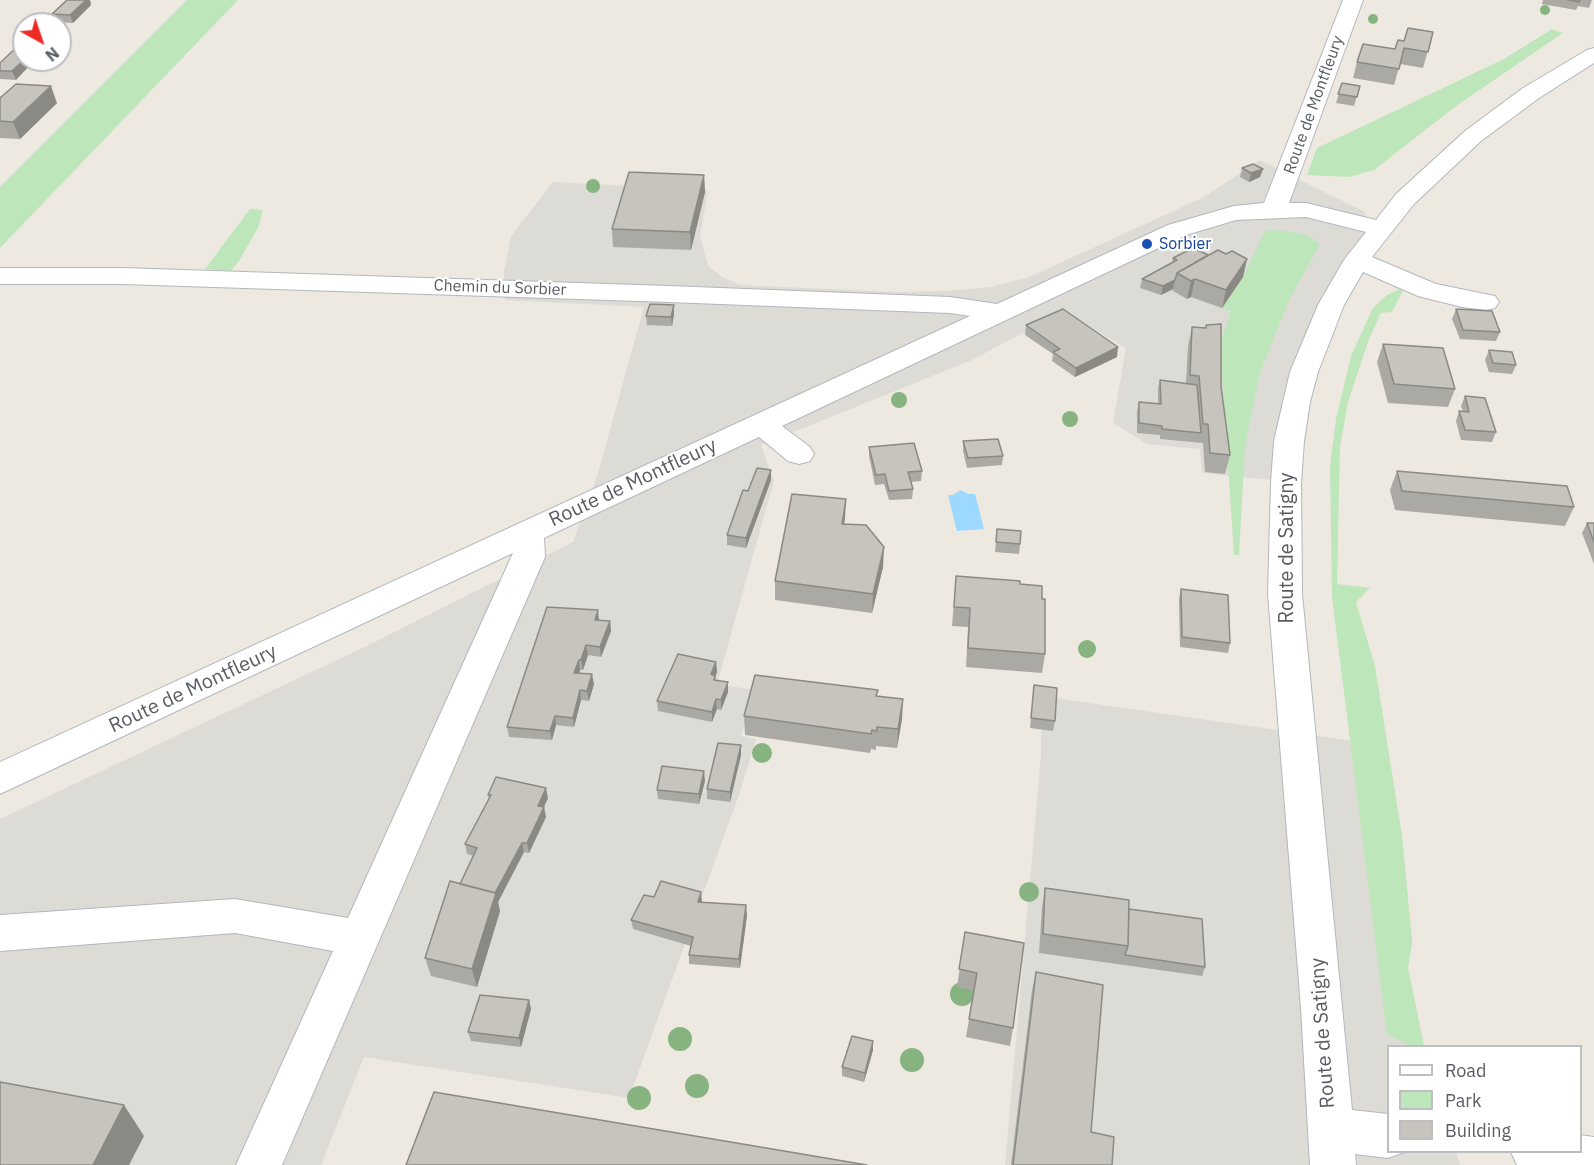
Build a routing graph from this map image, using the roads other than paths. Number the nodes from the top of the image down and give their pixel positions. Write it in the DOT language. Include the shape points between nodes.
graph roads {
  1 [pos="1353,0"];
  2 [pos="1594,54"];
  3 [pos="1274,210"];
  4 [pos="1380,228"];
  5 [pos="1357,260"];
  6 [pos="0,276"];
  7 [pos="1486,302"];
  8 [pos="1000,312"];
  9 [pos="760,423"];
  10 [pos="799,454"];
  11 [pos="528,532"];
  12 [pos="0,779"];
  13 [pos="0,933"];
  14 [pos="359,938"];
  15 [pos="1387,1136"];
  16 [pos="1332,1147"];
  17 [pos="1542,1153"];
  18 [pos="1594,1160"];
  19 [pos="260,1165"];
  1 -- 3 [label="street, Route de Montfleury"];
  2 -- 4 [label="street, Route de Satigny" via="1531,93 1473,136 1429,174"];
  3 -- 4 [label="street, Route de Montfleury" via="1312,211"];
  3 -- 8 [label="street, Route de Montfleury" via="1234,213 1176,230"];
  4 -- 5 [label="street, Route de Satigny"];
  5 -- 7 [label="street" via="1427,290"];
  5 -- 16 [label="street, Route de Satigny" via="1331,305 1304,372 1289,441 1284,526 1288,647"];
  6 -- 8 [label="street, Chemin du Sorbier" via="123,276 657,293 950,305"];
  8 -- 9 [label="street, Route de Montfleury"];
  9 -- 10 [label="street"];
  9 -- 11 [label="street, Route de Montfleury"];
  11 -- 12 [label="street, Route de Montfleury"];
  11 -- 14 [label="street" via="529,557"];
  13 -- 14 [label="street" via="235,916"];
  14 -- 19 [label="street"];
  15 -- 16 [label="street"];
  17 -- 18 [label="street"];
}
